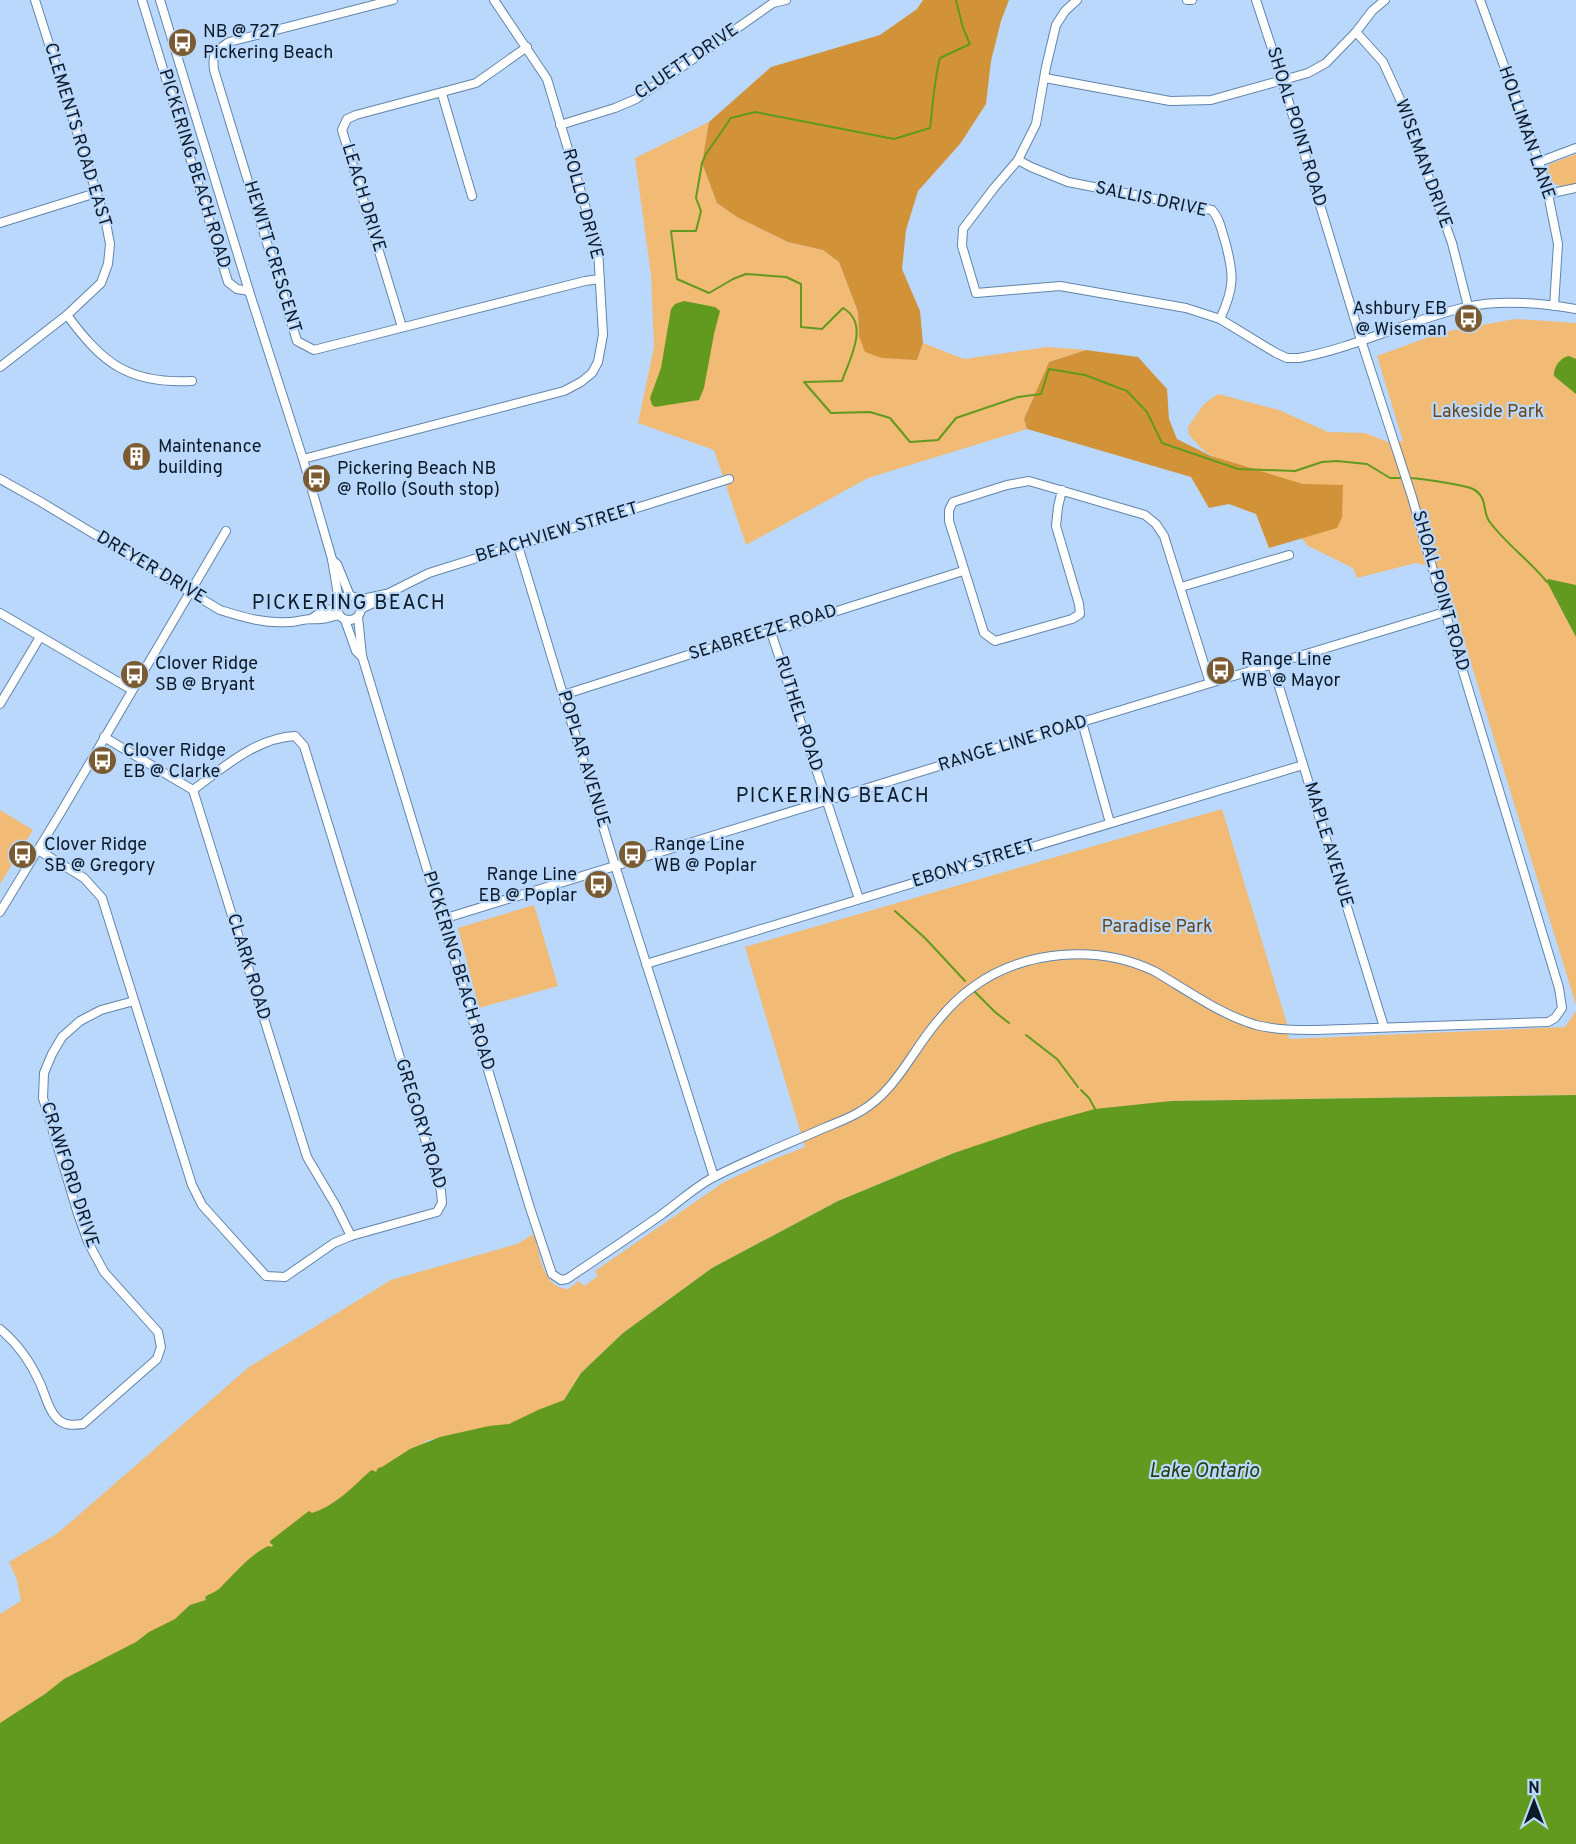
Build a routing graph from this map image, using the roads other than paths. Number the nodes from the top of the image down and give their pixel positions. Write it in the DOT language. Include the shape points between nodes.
graph roads {
  1 [pos="35,0"];
  2 [pos="141,0"];
  3 [pos="160,0"];
  4 [pos="393,0"];
  5 [pos="494,0"];
  6 [pos="786,0"];
  7 [pos="1077,0"];
  8 [pos="1186,0"];
  9 [pos="1192,0"];
  10 [pos="1256,0"];
  11 [pos="1385,0"];
  12 [pos="1480,0"];
  13 [pos="773,2"];
  14 [pos="1356,32"];
  15 [pos="527,47"];
  16 [pos="1045,78"];
  17 [pos="1282,80"];
  18 [pos="442,94"];
  19 [pos="560,125"];
  20 [pos="1576,148"];
  21 [pos="1018,160"];
  22 [pos="1539,162"];
  23 [pos="1576,188"];
  24 [pos="96,193"];
  25 [pos="1548,194"];
  26 [pos="472,196"];
  27 [pos="0,223"];
  28 [pos="600,279"];
  29 [pos="249,291"];
  30 [pos="1468,306"];
  31 [pos="1554,306"];
  32 [pos="1576,309"];
  33 [pos="67,315"];
  34 [pos="1220,319"];
  35 [pos="402,327"];
  36 [pos="1361,340"];
  37 [pos="0,367"];
  38 [pos="192,381"];
  39 [pos="303,459"];
  40 [pos="0,479"];
  41 [pos="729,479"];
  42 [pos="1062,490"];
  43 [pos="226,531"];
  44 [pos="518,546"];
  45 [pos="1289,555"];
  46 [pos="332,560"];
  47 [pos="963,571"];
  48 [pos="1181,587"];
  49 [pos="191,592"];
  50 [pos="387,594"];
  51 [pos="354,598"];
  52 [pos="340,611"];
  53 [pos="1445,612"];
  54 [pos="0,613"];
  55 [pos="359,613"];
  56 [pos="771,632"];
  57 [pos="40,637"];
  58 [pos="362,656"];
  59 [pos="1272,664"];
  60 [pos="1210,683"];
  61 [pos="132,690"];
  62 [pos="563,695"];
  63 [pos="0,704"];
  64 [pos="1082,722"];
  65 [pos="104,737"];
  66 [pos="1303,765"];
  67 [pos="193,790"];
  68 [pos="826,801"];
  69 [pos="1110,822"];
  70 [pos="38,850"];
  71 [pos="616,866"];
  72 [pos="859,899"];
  73 [pos="0,912"];
  74 [pos="443,919"];
  75 [pos="646,964"];
  76 [pos="134,1001"];
  77 [pos="1384,1027"];
  78 [pos="714,1177"];
  79 [pos="351,1236"];
  80 [pos="0,1329"];
  1 -- 24 [label="street, CLEMENTS ROAD EAST"];
  2 -- 29 [label="street, PICKERING BEACH ROAD" via="228,282"];
  3 -- 29 [label="street, PICKERING BEACH ROAD"];
  4 -- 35 [label="street, HEWITT CRESCENT" via="229,42 217,50 213,60 297,340 314,350"];
  5 -- 15 [label="street, ROLLO DRIVE"];
  6 -- 13 [label="street"];
  7 -- 16 [label="street" via="1056,25"];
  8 -- 9 [label="street"];
  10 -- 17 [label="street, SHOAL POINT ROAD"];
  11 -- 14 [label="street"];
  12 -- 22 [label="street, HOLLIMAN LANE"];
  13 -- 19 [label="street, CLUETT DRIVE" via="636,99"];
  14 -- 17 [label="street" via="1326,63"];
  14 -- 30 [label="street, WISEMAN DRIVE" via="1383,62 1404,108 1452,243"];
  15 -- 18 [label="street, LEACH DRIVE" via="476,83"];
  15 -- 19 [label="street, ROLLO DRIVE" via="547,79"];
  16 -- 17 [label="street" via="1170,101 1211,100"];
  16 -- 21 [label="street" via="1036,124"];
  17 -- 36 [label="street, SHOAL POINT ROAD"];
  18 -- 26 [label="street"];
  18 -- 35 [label="street, LEACH DRIVE" via="356,115 347,119 342,130"];
  19 -- 28 [label="street, ROLLO DRIVE" via="597,249"];
  20 -- 22 [label="street"];
  21 -- 34 [label="street, SALLIS DRIVE" via="1068,183 1212,210 1232,266 1229,299"];
  21 -- 34 [label="street" via="963,229 962,246 976,292 1060,286 1186,308"];
  22 -- 25 [label="street, HOLLIMAN LANE"];
  23 -- 25 [label="street"];
  24 -- 27 [label="street"];
  24 -- 33 [label="street, CLEMENTS ROAD EAST" via="110,244 108,264 101,283"];
  25 -- 31 [label="street, HOLLIMAN LANE" via="1558,244"];
  28 -- 35 [label="street, HEWITT CRESCENT"];
  28 -- 39 [label="street, ROLLO DRIVE" via="601,350 592,373 581,382 564,391"];
  29 -- 39 [label="street, PICKERING BEACH ROAD"];
  30 -- 31 [label="street"];
  30 -- 36 [label="street"];
  31 -- 32 [label="street"];
  33 -- 37 [label="street, CLEMENTS ROAD EAST"];
  33 -- 38 [label="street" via="102,356 130,373 172,382"];
  34 -- 36 [label="street" via="1287,358 1313,355"];
  36 -- 53 [label="street, SHOAL POINT ROAD"];
  39 -- 46 [label="street, PICKERING BEACH ROAD"];
  40 -- 49 [label="street, DREYER DRIVE"];
  41 -- 44 [label="street, BEACHVIEW STREET"];
  42 -- 47 [label="street" via="1029,481 953,502 949,521"];
  42 -- 47 [label="street" via="1056,526 1080,614 995,641 984,633"];
  42 -- 48 [label="street" via="1145,515 1164,536"];
  43 -- 49 [label="street"];
  44 -- 50 [label="street, BEACHVIEW STREET" via="429,573"];
  44 -- 62 [label="street, POPLAR AVENUE"];
  45 -- 48 [label="street"];
  46 -- 51 [label="street, PICKERING BEACH ROAD"];
  46 -- 52 [label="street, PICKERING BEACH ROAD"];
  47 -- 56 [label="street, SEABREEZE ROAD"];
  48 -- 60 [label="street"];
  49 -- 52 [label="street, DREYER DRIVE" via="220,610 250,619 282,622 312,619 323,611"];
  49 -- 61 [label="street"];
  50 -- 51 [label="street, BEACHVIEW STREET"];
  50 -- 55 [label="street, BEACHVIEW STREET"];
  51 -- 52 [label="street" via="343,598"];
  51 -- 55 [label="street, PICKERING BEACH ROAD"];
  52 -- 55 [label="street" via="354,619"];
  52 -- 58 [label="street, PICKERING BEACH ROAD" via="356,651"];
  53 -- 59 [label="street, RANGE LINE ROAD"];
  53 -- 77 [label="street, SHOAL POINT ROAD" via="1562,1008 1548,1022"];
  54 -- 57 [label="street"];
  55 -- 58 [label="street, PICKERING BEACH ROAD"];
  56 -- 62 [label="street, SEABREEZE ROAD"];
  56 -- 68 [label="street, RUTHEL ROAD"];
  57 -- 61 [label="street"];
  57 -- 63 [label="street"];
  58 -- 74 [label="street, PICKERING BEACH ROAD"];
  59 -- 60 [label="street, RANGE LINE ROAD"];
  59 -- 66 [label="street, MAPLE AVENUE"];
  60 -- 64 [label="street, RANGE LINE ROAD"];
  61 -- 65 [label="street"];
  62 -- 71 [label="street, POPLAR AVENUE"];
  64 -- 68 [label="street, RANGE LINE ROAD"];
  64 -- 69 [label="street"];
  65 -- 67 [label="street"];
  65 -- 70 [label="street"];
  66 -- 69 [label="street, EBONY STREET"];
  66 -- 77 [label="street, MAPLE AVENUE"];
  67 -- 79 [label="street, CLARK ROAD" via="307,1157"];
  67 -- 79 [label="street, GREGORY ROAD" via="250,749 278,737 295,736 304,746 441,1191 442,1203 437,1212"];
  68 -- 71 [label="street, RANGE LINE ROAD"];
  68 -- 72 [label="street, RUTHEL ROAD"];
  69 -- 72 [label="street, EBONY STREET"];
  70 -- 73 [label="street"];
  70 -- 76 [label="street, GREGORY ROAD" via="84,878 102,898"];
  71 -- 74 [label="street, RANGE LINE ROAD"];
  71 -- 75 [label="street, POPLAR AVENUE"];
  72 -- 75 [label="street, EBONY STREET"];
  74 -- 78 [label="street, PICKERING BEACH ROAD" via="552,1274 567,1279"];
  75 -- 78 [label="street, POPLAR AVENUE"];
  76 -- 79 [label="street, GREGORY ROAD" via="192,1185 202,1205 267,1276 285,1277 334,1243"];
  76 -- 80 [label="street, CRAWFORD DRIVE" via="101,1010 80,1021 62,1038 44,1073 43,1098 88,1242 104,1272 158,1332 161,1347 157,1359 83,1424 70,1425 52,1412 25,1356"];
  77 -- 78 [label="street" via="1266,1027 1221,1011 1154,971 1119,959 1081,954 1037,958 993,975 966,992 943,1014 886,1091 863,1110"];
}
